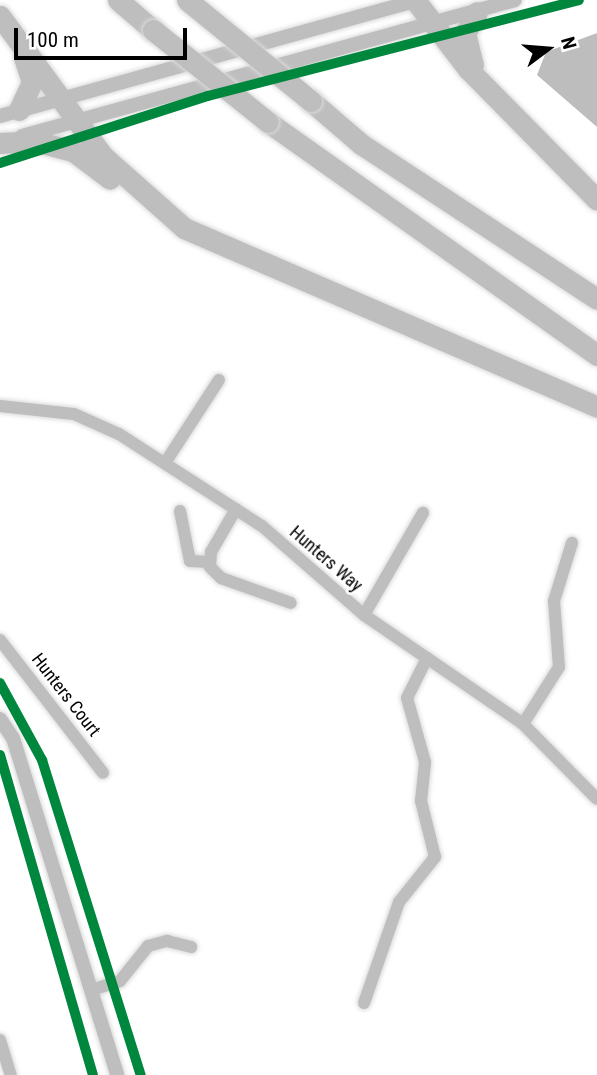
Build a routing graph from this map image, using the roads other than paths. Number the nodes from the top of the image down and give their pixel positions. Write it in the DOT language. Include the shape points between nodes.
graph roads {
  1 [pos="118,0"];
  2 [pos="187,0"];
  3 [pos="417,0"];
  4 [pos="514,0"];
  5 [pos="477,12"];
  6 [pos="0,18"];
  7 [pos="436,24"];
  8 [pos="62,98"];
  9 [pos="9,113"];
  10 [pos="78,120"];
  11 [pos="518,124"];
  12 [pos="0,143"];
  13 [pos="597,201"];
  14 [pos="173,220"];
  15 [pos="597,299"];
  16 [pos="597,355"];
  17 [pos="219,380"];
  18 [pos="0,406"];
  19 [pos="597,407"];
  20 [pos="164,463"];
  21 [pos="236,509"];
  22 [pos="180,511"];
  23 [pos="424,513"];
  24 [pos="572,543"];
  25 [pos="209,562"];
  26 [pos="291,603"];
  27 [pos="364,615"];
  28 [pos="0,640"];
  29 [pos="427,658"];
  30 [pos="0,719"];
  31 [pos="523,724"];
  32 [pos="103,773"];
  33 [pos="597,799"];
  34 [pos="191,947"];
  35 [pos="91,990"];
  36 [pos="364,1003"];
  37 [pos="0,1040"];
  38 [pos="11,1075"];
  39 [pos="117,1075"];
  1 -- 16 [label="highway, bridge" via="268,121"];
  2 -- 15 [label="highway, bridge" via="361,144"];
  3 -- 7 [label="highway"];
  3 -- 8 [label="street"];
  4 -- 5 [label="street"];
  5 -- 7 [label="street"];
  5 -- 11 [label="highway" via="464,49"];
  6 -- 8 [label="highway"];
  6 -- 9 [label="highway" via="30,71"];
  7 -- 10 [label="street"];
  7 -- 11 [label="highway"];
  8 -- 9 [label="street"];
  8 -- 10 [label="highway"];
  10 -- 12 [label="street"];
  10 -- 14 [label="highway" via="103,156"];
  11 -- 13 [label="highway"];
  12 -- 14 [label="highway" via="34,141 73,151 145,208"];
  14 -- 19 [label="highway"];
  17 -- 20 [label="street"];
  18 -- 20 [label="street, Hunters Way" via="74,414"];
  20 -- 21 [label="street, Hunters Way"];
  21 -- 25 [label="street"];
  21 -- 27 [label="street, Hunters Way"];
  22 -- 25 [label="street" via="190,561"];
  23 -- 27 [label="street"];
  24 -- 31 [label="street" via="554,601 559,667"];
  25 -- 26 [label="street" via="221,578"];
  27 -- 29 [label="street, Hunters Way"];
  28 -- 32 [label="street, Hunters Court"];
  29 -- 31 [label="street, Hunters Way"];
  29 -- 36 [label="street" via="407,698 425,762 421,801 435,857 399,902"];
  30 -- 35 [label="street" via="13,738"];
  31 -- 33 [label="street, Hunters Way"];
  34 -- 35 [label="street" via="167,941 148,946 120,981"];
  35 -- 39 [label="street"];
  37 -- 38 [label="street"];
}
